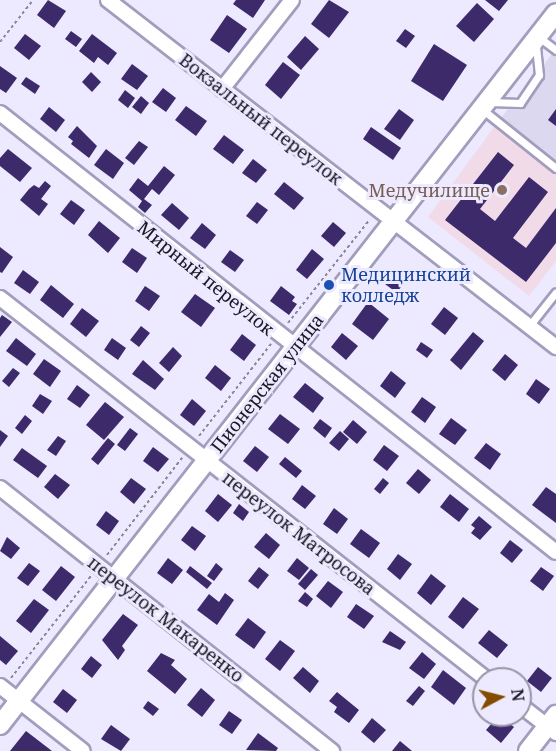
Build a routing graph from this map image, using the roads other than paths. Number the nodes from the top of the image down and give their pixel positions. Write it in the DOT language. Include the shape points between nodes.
graph roads {
  1 [pos="108,0"];
  2 [pos="292,0"];
  3 [pos="556,13"];
  4 [pos="536,38"];
  5 [pos="556,50"];
  6 [pos="222,89"];
  7 [pos="484,105"];
  8 [pos="0,113"];
  9 [pos="556,168"];
  10 [pos="393,221"];
  11 [pos="556,292"];
  12 [pos="0,298"];
  13 [pos="529,326"];
  14 [pos="556,347"];
  15 [pos="294,349"];
  16 [pos="207,461"];
  17 [pos="0,488"];
  18 [pos="556,552"];
  19 [pos="114,578"];
  20 [pos="472,668"];
  21 [pos="0,686"];
  22 [pos="19,701"];
  23 [pos="532,712"];
  24 [pos="0,725"];
  25 [pos="553,725"];
  26 [pos="83,751"];
  27 [pos="332,751"];
  28 [pos="528,751"];
  1 -- 6 [label="street, Вокзальный переулок"];
  2 -- 6 [label="street"];
  3 -- 4 [label="street, Пионерская улица"];
  4 -- 5 [label="lane"];
  4 -- 7 [label="street, Пионерская улица"];
  4 -- 7 [label="lane" via="540,75 520,103"];
  6 -- 10 [label="street, Вокзальный переулок"];
  7 -- 9 [label="lane"];
  7 -- 10 [label="street, Пионерская улица"];
  8 -- 15 [label="street, Мирный переулок"];
  10 -- 13 [label="street, Вокзальный переулок"];
  10 -- 15 [label="street, Пионерская улица"];
  11 -- 13 [label="lane"];
  12 -- 16 [label="street, переулок Матросова"];
  13 -- 14 [label="street, Вокзальный переулок"];
  15 -- 16 [label="street, Пионерская улица"];
  15 -- 18 [label="street, Мирный переулок"];
  16 -- 19 [label="street, Пионерская улица"];
  16 -- 20 [label="street, переулок Матросова"];
  17 -- 19 [label="street, переулок Макаренко"];
  19 -- 22 [label="street, Пионерская улица"];
  19 -- 27 [label="street, переулок Макаренко"];
  21 -- 22 [label="street"];
  22 -- 24 [label="street, Пионерская улица"];
  22 -- 26 [label="street"];
  23 -- 25 [label="street"];
  25 -- 28 [label="street"];
}
